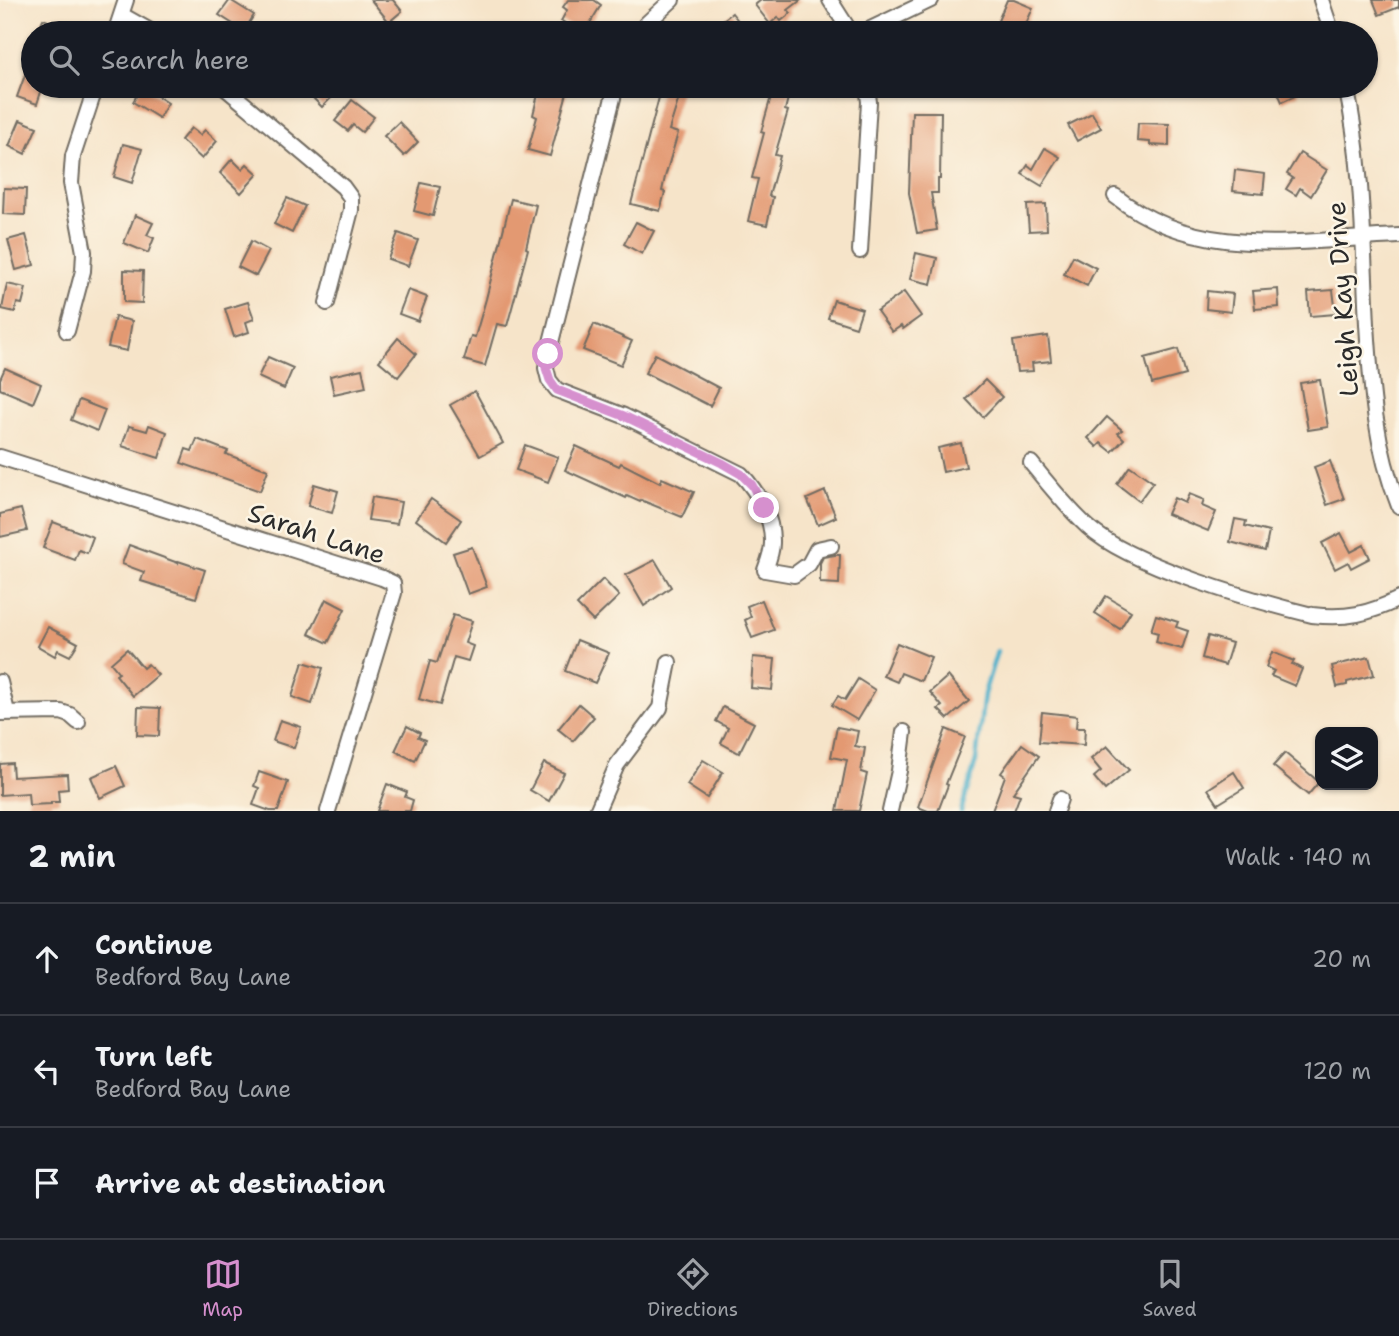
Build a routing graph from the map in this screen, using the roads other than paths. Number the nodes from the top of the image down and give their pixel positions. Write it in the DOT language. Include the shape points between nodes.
graph roads {
  1 [pos="126,0"];
  2 [pos="672,0"];
  3 [pos="830,0"];
  4 [pos="931,0"];
  5 [pos="1321,0"];
  6 [pos="122,15"];
  7 [pos="120,21"];
  8 [pos="133,21"];
  9 [pos="652,21"];
  10 [pos="843,21"];
  11 [pos="887,21"];
  12 [pos="1328,21"];
  13 [pos="92,98"];
  14 [pos="237,98"];
  15 [pos="613,98"];
  16 [pos="867,98"];
  17 [pos="1348,98"];
  18 [pos="1115,196"];
  19 [pos="1399,236"];
  20 [pos="1362,237"];
  21 [pos="860,251"];
  22 [pos="327,303"];
  23 [pos="67,331"];
  24 [pos="0,457"];
  25 [pos="1031,463"];
  26 [pos="1399,506"];
  27 [pos="831,546"];
  28 [pos="1399,599"];
  29 [pos="669,662"];
  30 [pos="0,682"];
  31 [pos="4,713"];
  32 [pos="78,722"];
  33 [pos="904,732"];
  34 [pos="328,811"];
  35 [pos="597,811"];
  36 [pos="890,811"];
  1 -- 6 [label="street"];
  2 -- 9 [label="street"];
  3 -- 10 [label="street"];
  4 -- 11 [label="street"];
  5 -- 12 [label="street"];
  6 -- 7 [label="street"];
  6 -- 8 [label="street"];
  13 -- 23 [label="street" via="73,156 71,183 83,271"];
  14 -- 22 [label="street" via="351,198"];
  15 -- 27 [label="street" via="548,354 550,380 557,390 624,416 741,474 752,485 772,529 773,547 765,570 794,575 809,564 817,550"];
  16 -- 21 [label="street"];
  17 -- 20 [label="street, Leigh Kay Drive"];
  18 -- 20 [label="street" via="1147,218 1222,241"];
  19 -- 20 [label="street"];
  20 -- 26 [label="street, Leigh Kay Drive" via="1376,430"];
  24 -- 34 [label="street, Sarah Lane" via="393,583 394,593"];
  25 -- 28 [label="street" via="1090,529 1129,553 1176,572 1290,609 1333,617 1374,611"];
  29 -- 35 [label="street" via="660,708 617,765"];
  30 -- 31 [label="street"];
  31 -- 32 [label="street" via="61,712"];
  33 -- 36 [label="street"];
}
